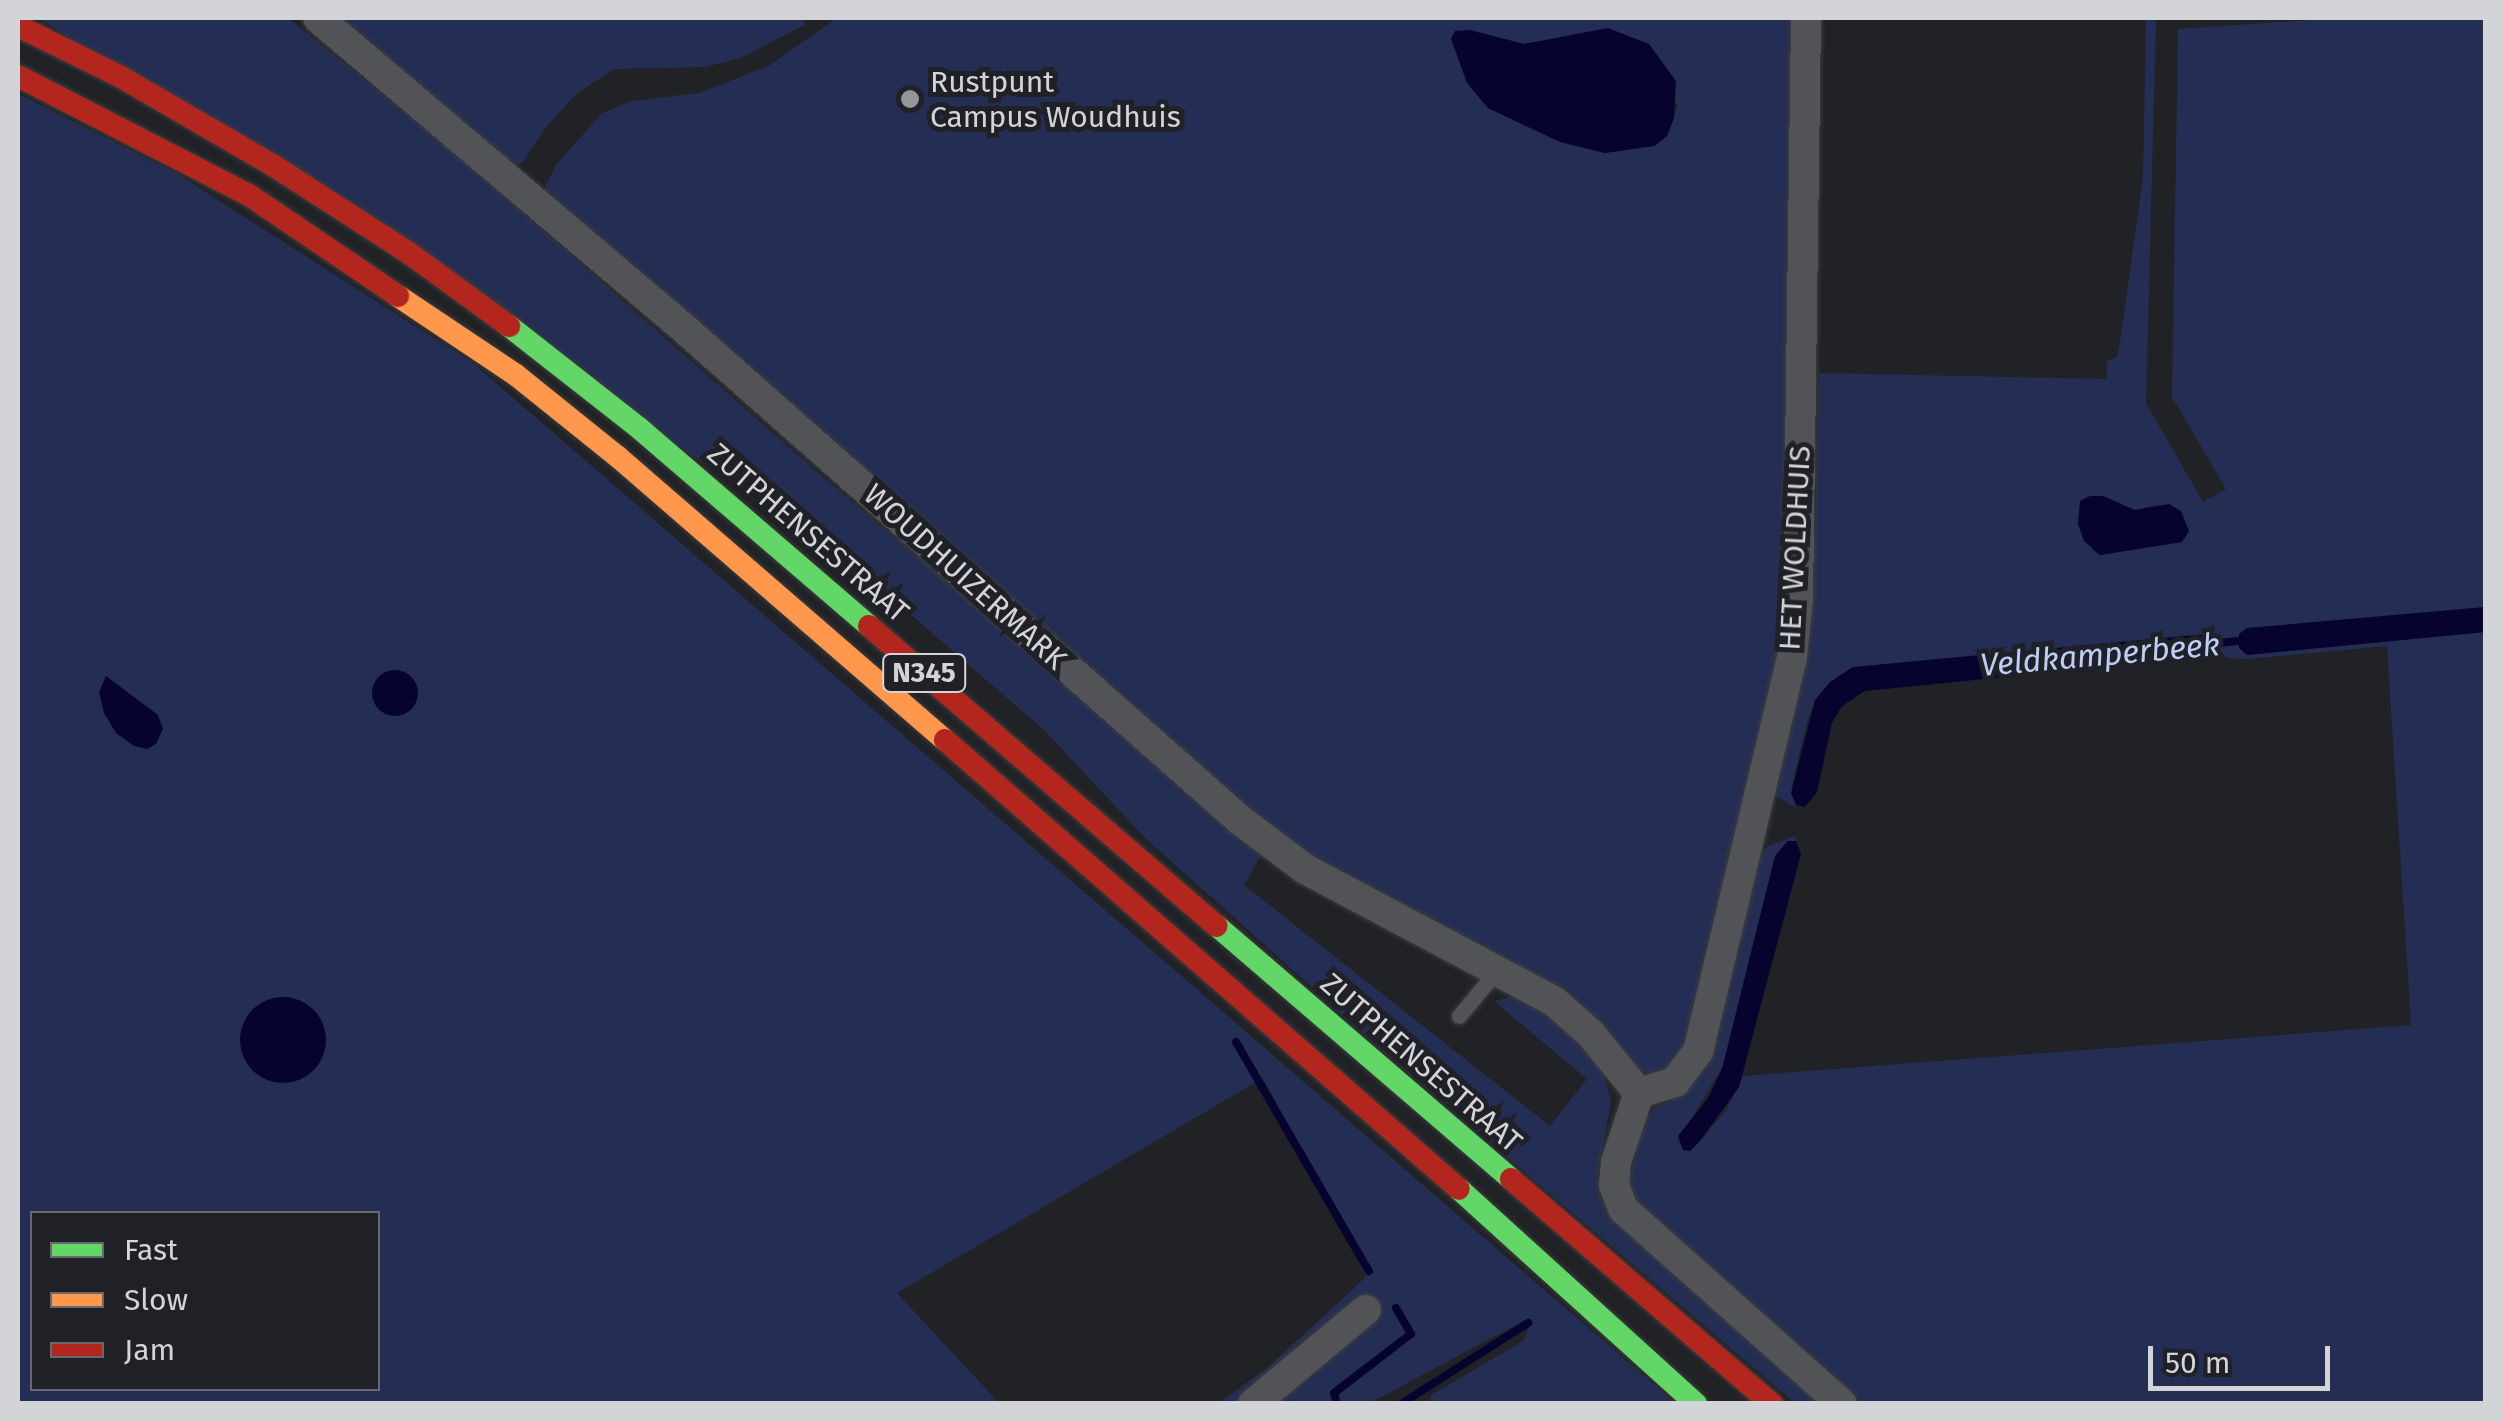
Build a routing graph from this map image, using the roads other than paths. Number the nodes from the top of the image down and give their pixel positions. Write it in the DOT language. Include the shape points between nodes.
graph roads {
  1 [pos="318,18"];
  2 [pos="1806,18"];
  3 [pos="18,26"];
  4 [pos="18,76"];
  5 [pos="1499,968"];
  6 [pos="1459,1016"];
  7 [pos="1639,1092"];
  8 [pos="1366,1310"];
  9 [pos="1253,1404"];
  10 [pos="1696,1404"];
  11 [pos="1772,1404"];
  12 [pos="1842,1404"];
  1 -- 5 [label="street, WOUDHUIZERMARK" via="688,332 1240,820 1305,868"];
  2 -- 7 [label="street, HET WOLDHUIS" via="1792,657 1698,1052 1675,1082"];
  3 -- 11 [label="main road, ZUTPHENSESTRAAT / N345" via="274,166 536,345"];
  4 -- 10 [label="main road, N345" via="249,196 516,375 969,761"];
  5 -- 6 [label="lane"];
  5 -- 7 [label="street, WOUDHUIZERMARK" via="1566,1012"];
  7 -- 12 [label="street" via="1616,1162 1614,1184 1623,1210"];
  8 -- 9 [label="street"];
}
